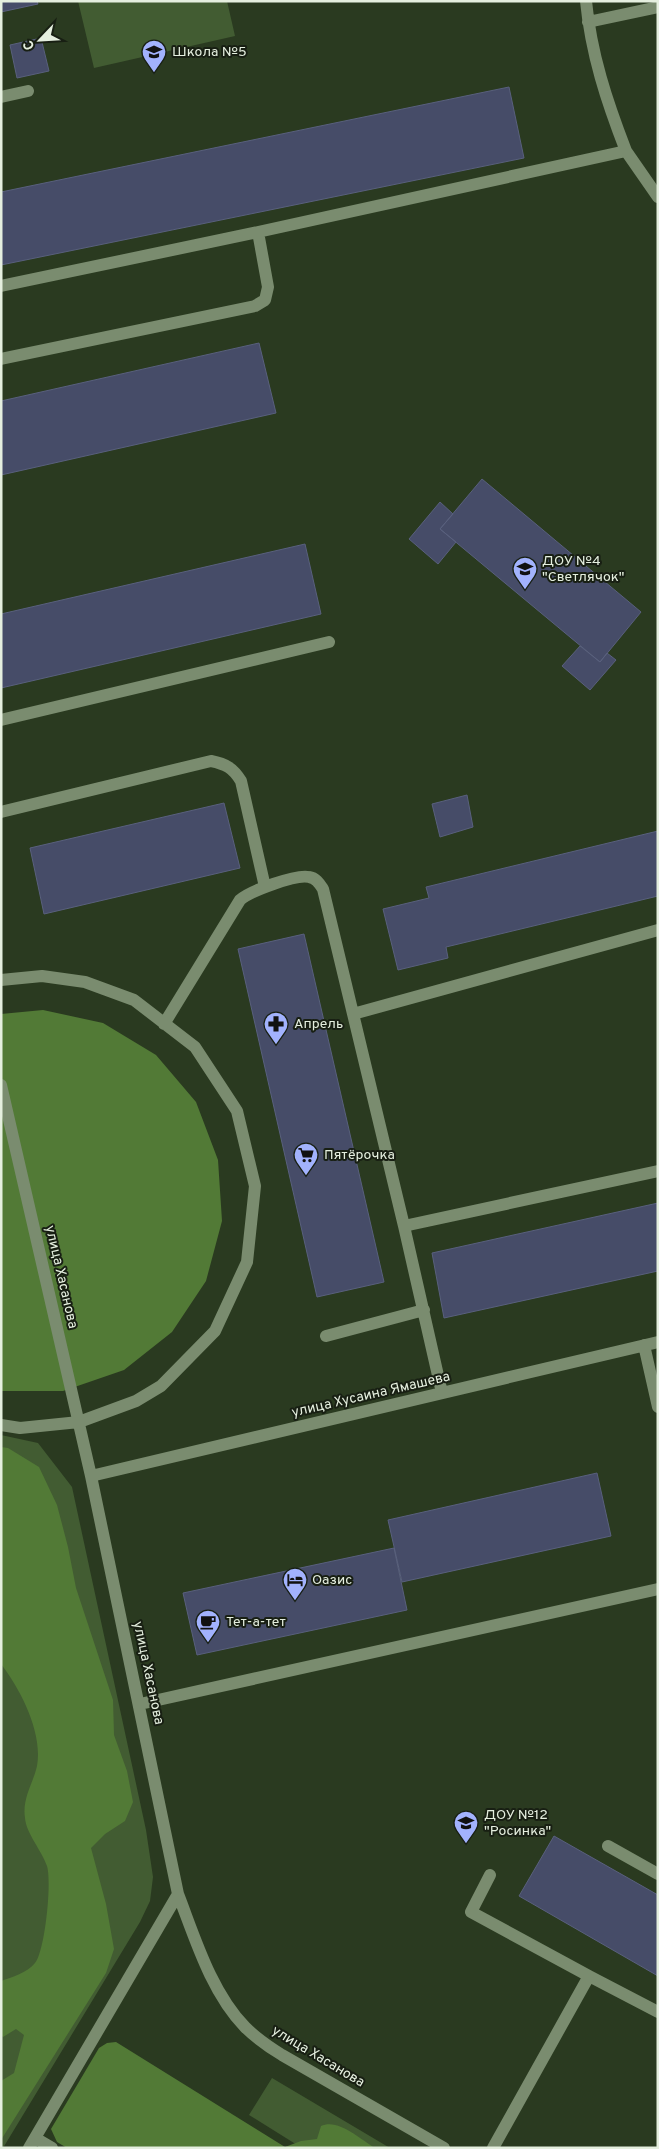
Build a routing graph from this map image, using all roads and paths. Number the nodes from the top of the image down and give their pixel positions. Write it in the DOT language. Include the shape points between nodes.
graph roads {
  1 [pos="586,1"];
  2 [pos="658,7"];
  3 [pos="588,22"];
  4 [pos="28,91"];
  5 [pos="1,97"];
  6 [pos="626,151"];
  7 [pos="658,196"];
  8 [pos="258,232"];
  9 [pos="1,286"];
  10 [pos="1,359"];
  11 [pos="329,642"];
  12 [pos="1,720"];
  13 [pos="1,812"];
  14 [pos="265,887"];
  15 [pos="658,930"];
  16 [pos="1,980"];
  17 [pos="353,1014"];
  18 [pos="164,1024"];
  19 [pos="1,1085"];
  20 [pos="658,1171"];
  21 [pos="404,1226"];
  22 [pos="424,1310"];
  23 [pos="326,1336"];
  24 [pos="658,1342"];
  25 [pos="644,1345"];
  26 [pos="442,1393"];
  27 [pos="658,1407"];
  28 [pos="79,1422"];
  29 [pos="1,1425"];
  30 [pos="91,1476"];
  31 [pos="658,1589"];
  32 [pos="140,1704"];
  33 [pos="608,1846"];
  34 [pos="658,1874"];
  35 [pos="490,1875"];
  36 [pos="178,1894"];
  37 [pos="589,1976"];
  38 [pos="658,2012"];
  39 [pos="32,2143"];
  40 [pos="52,2148"];
  41 [pos="444,2148"];
  42 [pos="493,2148"];
  1 -- 3 [label="street"];
  2 -- 3 [label="street"];
  3 -- 6 [label="street" via="594,58"];
  4 -- 5 [label="street"];
  6 -- 7 [label="street"];
  6 -- 8 [label="street"];
  8 -- 9 [label="street"];
  8 -- 10 [label="street" via="268,287 265,300 255,306"];
  11 -- 12 [label="street"];
  13 -- 14 [label="street" via="211,761 224,763 235,771 241,781"];
  14 -- 17 [label="street" via="302,876 318,881 323,889"];
  14 -- 18 [label="street" via="247,894 234,909"];
  15 -- 17 [label="street"];
  16 -- 18 [label="street" via="42,976 85,982 134,1000"];
  17 -- 21 [label="street"];
  18 -- 28 [label="street" via="195,1047 237,1111 255,1186 247,1262 215,1331 161,1386 136,1400"];
  19 -- 28 [label="street, улица Хасанова"];
  20 -- 21 [label="street"];
  21 -- 22 [label="street"];
  22 -- 23 [label="street"];
  22 -- 26 [label="street"];
  24 -- 25 [label="street, улица Хусаина Ямашева"];
  25 -- 26 [label="street, улица Хусаина Ямашева"];
  25 -- 27 [label="street"];
  26 -- 30 [label="street, улица Хусаина Ямашева"];
  28 -- 29 [label="street" via="20,1428"];
  28 -- 30 [label="street, улица Хасанова"];
  30 -- 32 [label="street, улица Хасанова"];
  31 -- 32 [label="street"];
  32 -- 36 [label="street, улица Хасанова"];
  33 -- 34 [label="street"];
  35 -- 37 [label="street" via="471,1912"];
  36 -- 39 [label="street"];
  36 -- 41 [label="street, улица Хасанова" via="214,1979 246,2027 282,2055"];
  37 -- 38 [label="street"];
  37 -- 42 [label="street"];
  39 -- 40 [label="street"];
}
